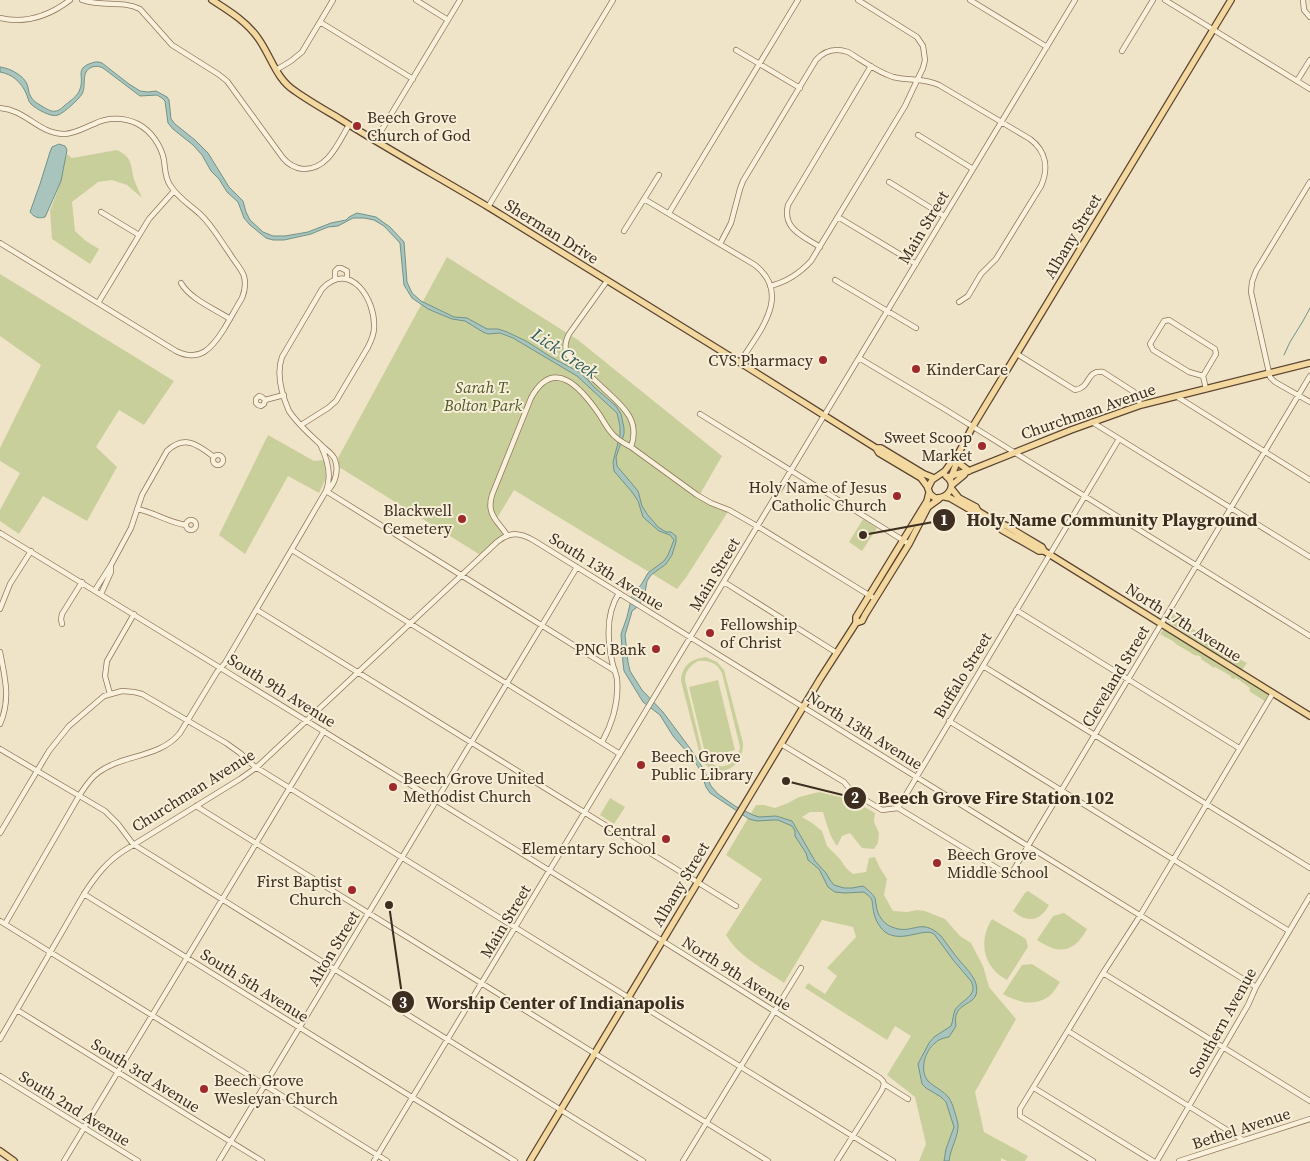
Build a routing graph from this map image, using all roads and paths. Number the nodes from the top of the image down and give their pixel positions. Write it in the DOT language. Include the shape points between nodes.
graph roads {
  1 [pos="70,0"];
  2 [pos="82,0"];
  3 [pos="212,0"];
  4 [pos="333,0"];
  5 [pos="416,0"];
  6 [pos="460,0"];
  7 [pos="612,0"];
  8 [pos="798,0"];
  9 [pos="858,0"];
  10 [pos="970,0"];
  11 [pos="1075,0"];
  12 [pos="1153,0"];
  13 [pos="1165,0"];
  14 [pos="1230,0"];
  15 [pos="1303,0"];
  16 [pos="1310,17"];
  17 [pos="0,18"];
  18 [pos="448,20"];
  19 [pos="320,22"];
  20 [pos="1213,29"];
  21 [pos="1047,47"];
  22 [pos="736,50"];
  23 [pos="1122,51"];
  24 [pos="1310,60"];
  25 [pos="759,64"];
  26 [pos="871,66"];
  27 [pos="276,70"];
  28 [pos="413,79"];
  29 [pos="918,79"];
  30 [pos="1297,81"];
  31 [pos="800,88"];
  32 [pos="1310,89"];
  33 [pos="0,108"];
  34 [pos="1002,122"];
  35 [pos="349,125"];
  36 [pos="918,135"];
  37 [pos="375,141"];
  38 [pos="973,169"];
  39 [pos="660,175"];
  40 [pos="889,182"];
  41 [pos="1310,182"];
  42 [pos="174,191"];
  43 [pos="644,199"];
  44 [pos="488,207"];
  45 [pos="102,212"];
  46 [pos="669,213"];
  47 [pos="944,216"];
  48 [pos="838,217"];
  49 [pos="624,231"];
  50 [pos="139,235"];
  51 [pos="0,243"];
  52 [pos="720,244"];
  53 [pos="820,247"];
  54 [pos="916,264"];
  55 [pos="347,279"];
  56 [pos="335,280"];
  57 [pos="835,280"];
  58 [pos="607,281"];
  59 [pos="181,283"];
  60 [pos="770,286"];
  61 [pos="959,302"];
  62 [pos="98,303"];
  63 [pos="888,311"];
  64 [pos="230,319"];
  65 [pos="916,328"];
  66 [pos="1016,354"];
  67 [pos="860,358"];
  68 [pos="740,362"];
  69 [pos="1310,363"];
  70 [pos="1269,373"];
  71 [pos="1203,376"];
  72 [pos="1310,376"];
  73 [pos="1206,389"];
  74 [pos="284,395"];
  75 [pos="1176,396"];
  76 [pos="1298,397"];
  77 [pos="265,400"];
  78 [pos="1310,402"];
  79 [pos="1141,405"];
  80 [pos="700,414"];
  81 [pos="825,415"];
  82 [pos="1092,422"];
  83 [pos="301,425"];
  84 [pos="973,426"];
  85 [pos="1119,439"];
  86 [pos="320,444"];
  87 [pos="631,446"];
  88 [pos="876,448"];
  89 [pos="1014,452"];
  90 [pos="1265,452"];
  91 [pos="956,457"];
  92 [pos="214,458"];
  93 [pos="790,471"];
  94 [pos="967,471"];
  95 [pos="937,477"];
  96 [pos="1310,480"];
  97 [pos="950,481"];
  98 [pos="326,491"];
  99 [pos="929,491"];
  100 [pos="1085,496"];
  101 [pos="942,498"];
  102 [pos="137,509"];
  103 [pos="1231,509"];
  104 [pos="978,511"];
  105 [pos="186,525"];
  106 [pos="757,526"];
  107 [pos="0,533"];
  108 [pos="507,535"];
  109 [pos="906,542"];
  110 [pos="292,550"];
  111 [pos="31,551"];
  112 [pos="1050,555"];
  113 [pos="1310,557"];
  114 [pos="111,565"];
  115 [pos="1197,566"];
  116 [pos="577,567"];
  117 [pos="461,576"];
  118 [pos="82,582"];
  119 [pos="724,582"];
  120 [pos="94,590"];
  121 [pos="101,594"];
  122 [pos="622,595"];
  123 [pos="871,596"];
  124 [pos="2,600"];
  125 [pos="0,609"];
  126 [pos="257,610"];
  127 [pos="1016,610"];
  128 [pos="134,614"];
  129 [pos="856,623"];
  130 [pos="62,624"];
  131 [pos="410,624"];
  132 [pos="1162,624"];
  133 [pos="542,626"];
  134 [pos="1310,636"];
  135 [pos="690,637"];
  136 [pos="0,652"];
  137 [pos="837,653"];
  138 [pos="1,659"];
  139 [pos="983,666"];
  140 [pos="221,668"];
  141 [pos="615,671"];
  142 [pos="359,673"];
  143 [pos="1128,680"];
  144 [pos="507,684"];
  145 [pos="1273,693"];
  146 [pos="110,694"];
  147 [pos="803,707"];
  148 [pos="1310,716"];
  149 [pos="187,720"];
  150 [pos="307,721"];
  151 [pos="949,721"];
  152 [pos="0,724"];
  153 [pos="324,732"];
  154 [pos="1094,735"];
  155 [pos="472,742"];
  156 [pos="602,742"];
  157 [pos="781,744"];
  158 [pos="1239,748"];
  159 [pos="0,749"];
  160 [pos="620,754"];
  161 [pos="257,767"];
  162 [pos="37,770"];
  163 [pos="916,777"];
  164 [pos="291,788"];
  165 [pos="1061,790"];
  166 [pos="80,796"];
  167 [pos="436,801"];
  168 [pos="1206,804"];
  169 [pos="196,806"];
  170 [pos="898,808"];
  171 [pos="585,812"];
  172 [pos="0,833"];
  173 [pos="133,844"];
  174 [pos="257,844"];
  175 [pos="1028,846"];
  176 [pos="402,857"];
  177 [pos="1173,859"];
  178 [pos="1310,868"];
  179 [pos="550,871"];
  180 [pos="697,883"];
  181 [pos="84,894"];
  182 [pos="1310,896"];
  183 [pos="222,900"];
  184 [pos="736,906"];
  185 [pos="368,913"];
  186 [pos="1140,915"];
  187 [pos="2,923"];
  188 [pos="515,927"];
  189 [pos="1289,931"];
  190 [pos="662,941"];
  191 [pos="51,952"];
  192 [pos="188,958"];
  193 [pos="801,968"];
  194 [pos="334,970"];
  195 [pos="1104,973"];
  196 [pos="481,983"];
  197 [pos="1256,987"];
  198 [pos="628,997"];
  199 [pos="17,1010"];
  200 [pos="774,1011"];
  201 [pos="153,1016"];
  202 [pos="300,1028"];
  203 [pos="1068,1031"];
  204 [pos="0,1039"];
  205 [pos="448,1040"];
  206 [pos="1224,1047"];
  207 [pos="594,1054"];
  208 [pos="740,1066"];
  209 [pos="119,1072"];
  210 [pos="0,1076"];
  211 [pos="884,1084"];
  212 [pos="265,1085"];
  213 [pos="1034,1088"];
  214 [pos="413,1097"];
  215 [pos="908,1099"];
  216 [pos="1310,1101"];
  217 [pos="1189,1106"];
  218 [pos="561,1110"];
  219 [pos="1310,1119"];
  220 [pos="706,1123"];
  221 [pos="84,1128"];
  222 [pos="852,1136"];
  223 [pos="1243,1140"];
  224 [pos="231,1141"];
  225 [pos="0,1151"];
  226 [pos="378,1155"];
  227 [pos="14,1161"];
  228 [pos="64,1161"];
  229 [pos="138,1161"];
  230 [pos="219,1161"];
  231 [pos="262,1161"];
  232 [pos="374,1161"];
  233 [pos="387,1161"];
  234 [pos="516,1161"];
  235 [pos="530,1161"];
  236 [pos="643,1161"];
  237 [pos="684,1161"];
  238 [pos="768,1161"];
  239 [pos="837,1161"];
  240 [pos="892,1161"];
  241 [pos="1093,1161"];
  242 [pos="1153,1161"];
  243 [pos="1157,1161"];
  244 [pos="1179,1161"];
  1 -- 17 [label="street" via="57,10 37,18"];
  2 -- 35 [label="street" via="130,4 143,11 172,44 224,78 282,158 294,166 307,169 323,164"];
  3 -- 27 [label="main road, Sherman Drive" via="250,28"];
  4 -- 19 [label="street"];
  5 -- 18 [label="street"];
  6 -- 18 [label="street"];
  7 -- 44 [label="street"];
  8 -- 25 [label="street"];
  9 -- 29 [label="street" via="919,39 925,58"];
  10 -- 21 [label="street"];
  11 -- 21 [label="street, Main Street"];
  12 -- 23 [label="street"];
  13 -- 20 [label="street"];
  14 -- 20 [label="main road, Albany Street"];
  15 -- 16 [label="street" via="1304,10"];
  18 -- 28 [label="street"];
  19 -- 27 [label="street" via="300,53"];
  19 -- 28 [label="street"];
  20 -- 30 [label="street"];
  20 -- 66 [label="main road, Albany Street"];
  21 -- 34 [label="street, Main Street"];
  22 -- 25 [label="street"];
  24 -- 30 [label="street"];
  25 -- 31 [label="street"];
  25 -- 46 [label="street"];
  26 -- 29 [label="street" via="891,76"];
  26 -- 31 [label="street" via="848,52 832,50 816,60"];
  26 -- 53 [label="street" via="788,205 786,215 792,229"];
  27 -- 35 [label="main road, Sherman Drive" via="293,90"];
  28 -- 37 [label="street"];
  29 -- 34 [label="street" via="939,85"];
  29 -- 48 [label="street"];
  30 -- 32 [label="street"];
  31 -- 52 [label="street" via="744,181 731,223"];
  33 -- 42 [label="street" via="18,112 40,127 58,133 77,132 108,119 123,119 136,124 149,132 158,144 167,180"];
  34 -- 38 [label="street, Main Street"];
  34 -- 61 [label="street" via="1038,146 1045,160 1045,176 996,259 981,274 968,296"];
  35 -- 37 [label="main road, Sherman Drive"];
  36 -- 38 [label="street"];
  37 -- 44 [label="main road, Sherman Drive"];
  38 -- 47 [label="street, Main Street"];
  39 -- 43 [label="street"];
  40 -- 47 [label="street"];
  41 -- 70 [label="street" via="1256,271 1252,284 1252,298"];
  42 -- 50 [label="street"];
  42 -- 64 [label="street" via="204,218 244,277 245,291"];
  43 -- 46 [label="street"];
  43 -- 49 [label="street"];
  44 -- 58 [label="main road, Sherman Drive"];
  45 -- 50 [label="street"];
  46 -- 52 [label="street"];
  47 -- 54 [label="street, Main Street"];
  48 -- 53 [label="street"];
  48 -- 54 [label="street"];
  50 -- 62 [label="street"];
  51 -- 62 [label="street"];
  52 -- 60 [label="street" via="758,268"];
  53 -- 60 [label="street" via="801,271"];
  54 -- 63 [label="street, Main Street"];
  55 -- 56 [label="street"];
  55 -- 56 [label="street" via="347,271 340,268 334,273"];
  55 -- 83 [label="street" via="364,292 372,309 373,334 336,401"];
  56 -- 74 [label="street" via="322,289 282,357 279,374"];
  57 -- 63 [label="street"];
  58 -- 68 [label="main road, Sherman Drive"];
  58 -- 87 [label="street" via="569,334 566,350 571,359 626,409 633,423"];
  59 -- 64 [label="street" via="192,295"];
  60 -- 68 [label="street" via="770,313"];
  62 -- 64 [label="street" via="176,351 190,355 211,348"];
  63 -- 65 [label="street"];
  63 -- 67 [label="street, Main Street"];
  66 -- 79 [label="street" via="1075,390 1084,387 1093,373 1103,372 1134,392"];
  66 -- 84 [label="main road, Albany Street"];
  67 -- 81 [label="street, Main Street"];
  67 -- 84 [label="street"];
  68 -- 81 [label="main road, Sherman Drive"];
  69 -- 70 [label="main road, Churchman Avenue"];
  70 -- 73 [label="main road, Churchman Avenue"];
  70 -- 76 [label="street" via="1271,379"];
  71 -- 71 [label="street" via="1216,354 1215,349 1170,320 1164,321 1150,344 1153,350 1189,372"];
  71 -- 73 [label="street"];
  72 -- 76 [label="street, Cleveland Street"];
  73 -- 75 [label="main road, Churchman Avenue"];
  74 -- 77 [label="street"];
  74 -- 83 [label="street" via="288,410"];
  75 -- 79 [label="main road, Churchman Avenue"];
  75 -- 90 [label="street"];
  76 -- 78 [label="street"];
  76 -- 90 [label="street, Cleveland Street"];
  79 -- 82 [label="main road, Churchman Avenue"];
  80 -- 93 [label="street"];
  81 -- 88 [label="main road"];
  81 -- 93 [label="street, Main Street"];
  82 -- 85 [label="street"];
  82 -- 89 [label="main road, Churchman Avenue"];
  83 -- 86 [label="street"];
  84 -- 89 [label="street"];
  84 -- 91 [label="main road, Albany Street"];
  85 -- 100 [label="street, Buffalo Street"];
  85 -- 103 [label="street"];
  86 -- 98 [label="street" via="330,479"];
  86 -- 98 [label="street" via="332,455 336,465 333,484"];
  87 -- 106 [label="street" via="697,495"];
  87 -- 108 [label="street" via="616,437 582,393 563,379 552,377 541,383 531,398 490,499 492,515"];
  88 -- 95 [label="main road" via="924,474"];
  88 -- 99 [label="main road" via="924,480"];
  89 -- 94 [label="main road, Churchman Avenue"];
  89 -- 100 [label="street"];
  90 -- 96 [label="street"];
  90 -- 103 [label="street, Cleveland Street"];
  91 -- 94 [label="main road"];
  91 -- 95 [label="main road, Albany Street"];
  91 -- 97 [label="main road, Albany Street"];
  92 -- 102 [label="street" via="191,443 172,447 144,491"];
  93 -- 106 [label="street, Main Street"];
  93 -- 109 [label="street"];
  94 -- 97 [label="main road, Churchman Avenue"];
  95 -- 97 [label="main road"];
  95 -- 99 [label="main road" via="930,482"];
  97 -- 101 [label="main road" via="949,493"];
  97 -- 104 [label="main road, North 17th Avenue" via="959,498"];
  98 -- 110 [label="street"];
  98 -- 117 [label="street"];
  99 -- 101 [label="main road" via="934,498"];
  99 -- 109 [label="main road, Albany Street" via="927,502"];
  100 -- 112 [label="street, Buffalo Street"];
  100 -- 115 [label="street"];
  101 -- 104 [label="main road, North 17th Avenue"];
  101 -- 109 [label="main road, Albany Street" via="930,505"];
  102 -- 105 [label="street"];
  102 -- 114 [label="street"];
  103 -- 113 [label="street"];
  103 -- 115 [label="street, Cleveland Street"];
  104 -- 112 [label="main road, North 17th Avenue" via="1001,525 1002,530"];
  106 -- 119 [label="street, Main Street"];
  106 -- 123 [label="street"];
  107 -- 111 [label="street, South 9th Avenue"];
  108 -- 116 [label="street, South 13th Avenue" via="526,536"];
  108 -- 117 [label="street, Churchman Avenue"];
  109 -- 123 [label="main road, Albany Street"];
  109 -- 129 [label="main road, Albany Street" via="862,621"];
  110 -- 126 [label="street"];
  110 -- 131 [label="street"];
  111 -- 118 [label="street, South 9th Avenue"];
  111 -- 124 [label="street"];
  112 -- 127 [label="street, Buffalo Street"];
  112 -- 132 [label="main road, North 17th Avenue"];
  114 -- 120 [label="street"];
  114 -- 121 [label="street"];
  115 -- 132 [label="street, Cleveland Street"];
  115 -- 134 [label="street"];
  116 -- 122 [label="street, South 13th Avenue"];
  116 -- 133 [label="street, Alton Street"];
  117 -- 131 [label="street, Churchman Avenue"];
  117 -- 133 [label="street"];
  118 -- 120 [label="street, South 9th Avenue"];
  118 -- 130 [label="street" via="62,614"];
  119 -- 135 [label="street, Main Street"];
  119 -- 137 [label="street"];
  120 -- 121 [label="street, South 9th Avenue"];
  121 -- 128 [label="street, South 9th Avenue"];
  122 -- 135 [label="street, South 13th Avenue"];
  122 -- 141 [label="street" via="611,611 608,631"];
  123 -- 129 [label="main road, Albany Street" via="856,617"];
  124 -- 125 [label="street"];
  126 -- 140 [label="street"];
  126 -- 142 [label="street"];
  127 -- 139 [label="street, Buffalo Street"];
  127 -- 143 [label="street"];
  128 -- 140 [label="street, South 9th Avenue"];
  128 -- 146 [label="street" via="107,662 105,676"];
  129 -- 137 [label="main road, Albany Street"];
  131 -- 142 [label="street, Churchman Avenue"];
  131 -- 144 [label="street"];
  132 -- 143 [label="street, Cleveland Street"];
  132 -- 145 [label="main road, North 17th Avenue"];
  133 -- 141 [label="street"];
  133 -- 144 [label="street, Alton Street"];
  135 -- 147 [label="street, North 13th Avenue"];
  135 -- 160 [label="street, Main Street"];
  136 -- 138 [label="street"];
  137 -- 147 [label="main road, Albany Street"];
  138 -- 152 [label="street" via="7,691"];
  139 -- 151 [label="street, Buffalo Street"];
  139 -- 154 [label="street"];
  140 -- 149 [label="street"];
  140 -- 150 [label="street, South 9th Avenue"];
  141 -- 156 [label="street" via="615,710"];
  142 -- 150 [label="street, Churchman Avenue"];
  142 -- 155 [label="street"];
  143 -- 154 [label="street, Cleveland Street"];
  143 -- 158 [label="street"];
  144 -- 155 [label="street, Alton Street"];
  144 -- 156 [label="street"];
  145 -- 148 [label="main road, North 17th Avenue"];
  145 -- 158 [label="street"];
  146 -- 149 [label="street" via="140,693"];
  146 -- 162 [label="street" via="69,726"];
  147 -- 157 [label="main road, Albany Street"];
  147 -- 163 [label="street, North 13th Avenue"];
  149 -- 161 [label="street" via="230,745"];
  149 -- 166 [label="street" via="168,744 104,769 91,779"];
  150 -- 153 [label="street, South 9th Avenue"];
  150 -- 161 [label="street, Churchman Avenue"];
  151 -- 163 [label="street, Buffalo Street"];
  151 -- 165 [label="street"];
  153 -- 164 [label="street"];
  153 -- 167 [label="street, South 9th Avenue"];
  154 -- 165 [label="street, Cleveland Street"];
  154 -- 168 [label="street"];
  155 -- 167 [label="street, Alton Street"];
  155 -- 171 [label="street"];
  156 -- 160 [label="street"];
  157 -- 170 [label="street" via="844,782 852,792 882,810"];
  157 -- 180 [label="main road, Albany Street"];
  158 -- 168 [label="street"];
  159 -- 162 [label="street"];
  160 -- 171 [label="street, Main Street"];
  161 -- 164 [label="street"];
  161 -- 169 [label="street, Churchman Avenue"];
  162 -- 166 [label="street"];
  162 -- 172 [label="street"];
  163 -- 170 [label="street, Buffalo Street"];
  163 -- 175 [label="street, North 13th Avenue"];
  164 -- 174 [label="street"];
  164 -- 176 [label="street"];
  165 -- 175 [label="street, Cleveland Street"];
  165 -- 177 [label="street"];
  166 -- 173 [label="street" via="113,818"];
  166 -- 187 [label="street"];
  167 -- 176 [label="street, Alton Street"];
  167 -- 179 [label="street, South 9th Avenue"];
  168 -- 177 [label="street"];
  168 -- 178 [label="street"];
  169 -- 173 [label="street, Churchman Avenue"];
  169 -- 174 [label="street"];
  170 -- 175 [label="street, Cleveland Street" via="1010,876"];
  171 -- 179 [label="street, Main Street"];
  171 -- 180 [label="street"];
  173 -- 181 [label="street, Churchman Avenue" via="103,867"];
  173 -- 183 [label="street"];
  174 -- 183 [label="street"];
  174 -- 185 [label="street"];
  175 -- 186 [label="street, North 13th Avenue"];
  176 -- 185 [label="street, Alton Street"];
  176 -- 188 [label="street"];
  177 -- 186 [label="street"];
  177 -- 189 [label="street"];
  179 -- 188 [label="street, Main Street"];
  179 -- 190 [label="street, North 9th Avenue"];
  180 -- 184 [label="street"];
  180 -- 190 [label="main road, Albany Street"];
  181 -- 191 [label="street, Churchman Avenue"];
  181 -- 192 [label="street, South 5th Avenue"];
  182 -- 189 [label="street, Southern Avenue"];
  183 -- 192 [label="street"];
  183 -- 194 [label="street"];
  185 -- 194 [label="street, Alton Street"];
  185 -- 196 [label="street"];
  186 -- 195 [label="street"];
  186 -- 197 [label="street, North 13th Avenue"];
  187 -- 191 [label="street"];
  188 -- 196 [label="street, Main Street"];
  188 -- 198 [label="street"];
  189 -- 197 [label="street, Southern Avenue"];
  190 -- 198 [label="main road, Albany Street"];
  190 -- 200 [label="street, North 9th Avenue"];
  191 -- 199 [label="street, Churchman Avenue"];
  191 -- 201 [label="street"];
  192 -- 201 [label="street"];
  192 -- 202 [label="street, South 5th Avenue"];
  193 -- 200 [label="street"];
  194 -- 202 [label="street, Alton Street"];
  194 -- 205 [label="street"];
  195 -- 203 [label="street"];
  195 -- 206 [label="street"];
  196 -- 205 [label="street, Main Street"];
  196 -- 207 [label="street"];
  197 -- 206 [label="street, Southern Avenue"];
  198 -- 207 [label="main road, Albany Street"];
  198 -- 208 [label="street"];
  199 -- 204 [label="street, Churchman Avenue"];
  199 -- 209 [label="street, South 3rd Avenue"];
  200 -- 208 [label="street"];
  200 -- 211 [label="street, North 9th Avenue" via="880,1078"];
  201 -- 209 [label="street"];
  201 -- 212 [label="street"];
  202 -- 212 [label="street, Alton Street"];
  202 -- 214 [label="street, South 5th Avenue"];
  203 -- 213 [label="street"];
  203 -- 217 [label="street"];
  205 -- 214 [label="street, Main Street"];
  205 -- 218 [label="street"];
  206 -- 216 [label="street"];
  206 -- 217 [label="street, Southern Avenue"];
  207 -- 218 [label="main road, Albany Street"];
  207 -- 220 [label="street"];
  208 -- 220 [label="street"];
  208 -- 222 [label="street"];
  209 -- 221 [label="street"];
  209 -- 224 [label="street, South 3rd Avenue"];
  210 -- 221 [label="street, South 2nd Avenue"];
  211 -- 215 [label="street, North 9th Avenue"];
  211 -- 222 [label="street"];
  212 -- 224 [label="street, Alton Street"];
  212 -- 226 [label="street"];
  213 -- 241 [label="street" via="1020,1108 1020,1116"];
  213 -- 242 [label="street"];
  214 -- 226 [label="street, Main Street"];
  214 -- 234 [label="street, South 5th Avenue"];
  217 -- 223 [label="street"];
  217 -- 243 [label="street, Southern Avenue"];
  218 -- 235 [label="main road, Albany Street"];
  218 -- 236 [label="street"];
  219 -- 223 [label="street, Bethel Avenue"];
  220 -- 237 [label="street"];
  220 -- 238 [label="street"];
  221 -- 228 [label="street"];
  221 -- 229 [label="street, South 2nd Avenue"];
  222 -- 239 [label="street"];
  222 -- 240 [label="street"];
  223 -- 244 [label="street, Bethel Avenue"];
  224 -- 230 [label="street, Alton Street"];
  224 -- 231 [label="street, South 3rd Avenue"];
  225 -- 227 [label="main road"];
  226 -- 232 [label="street, Main Street"];
  226 -- 233 [label="street"];
}
